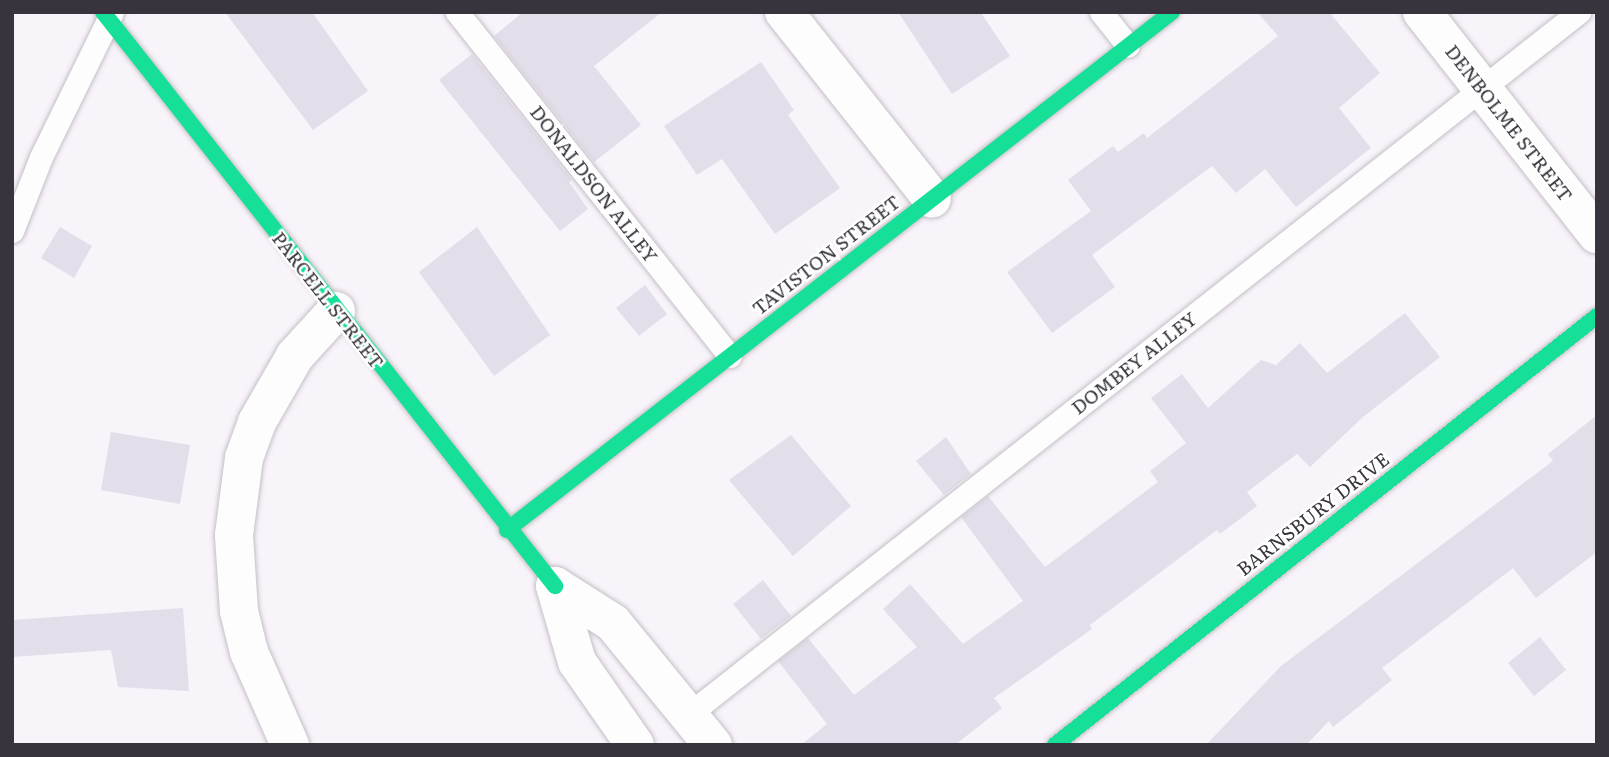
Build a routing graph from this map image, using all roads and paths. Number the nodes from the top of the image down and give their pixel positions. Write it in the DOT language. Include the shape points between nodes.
graph roads {
  1 [pos="457,12"];
  2 [pos="785,12"];
  3 [pos="1101,12"];
  4 [pos="1171,12"];
  5 [pos="1422,12"];
  6 [pos="1579,12"];
  7 [pos="107,14"];
  8 [pos="1128,46"];
  9 [pos="1481,87"];
  10 [pos="932,199"];
  11 [pos="12,231"];
  12 [pos="1597,234"];
  13 [pos="336,310"];
  14 [pos="1597,316"];
  15 [pos="730,356"];
  16 [pos="507,530"];
  17 [pos="555,586"];
  18 [pos="689,715"];
  19 [pos="290,745"];
  20 [pos="635,745"];
  21 [pos="713,745"];
  22 [pos="1055,745"];
  1 -- 15 [label="lane, DONALDSON ALLEY"];
  2 -- 10 [label="street"];
  3 -- 8 [label="lane"];
  4 -- 8 [label="street, TAVISTON STREET"];
  5 -- 9 [label="street, DENBOLME STREET"];
  6 -- 9 [label="lane, DOMBEY ALLEY"];
  7 -- 11 [label="lane"];
  7 -- 13 [label="street, PARCELL STREET"];
  8 -- 10 [label="street, TAVISTON STREET"];
  9 -- 12 [label="street, DENBOLME STREET"];
  9 -- 18 [label="lane, DOMBEY ALLEY"];
  10 -- 15 [label="street, TAVISTON STREET"];
  13 -- 16 [label="street, PARCELL STREET"];
  13 -- 19 [label="street" via="295,356 257,422 244,458 234,535 239,611 249,652"];
  14 -- 22 [label="street, BARNSBURY DRIVE"];
  15 -- 16 [label="street, TAVISTON STREET"];
  16 -- 17 [label="street, PARCELL STREET"];
  17 -- 18 [label="street, PARCELL STREET" via="613,624"];
  17 -- 20 [label="street, PARCELL STREET" via="576,662"];
  18 -- 21 [label="street, PARCELL STREET"];
}
